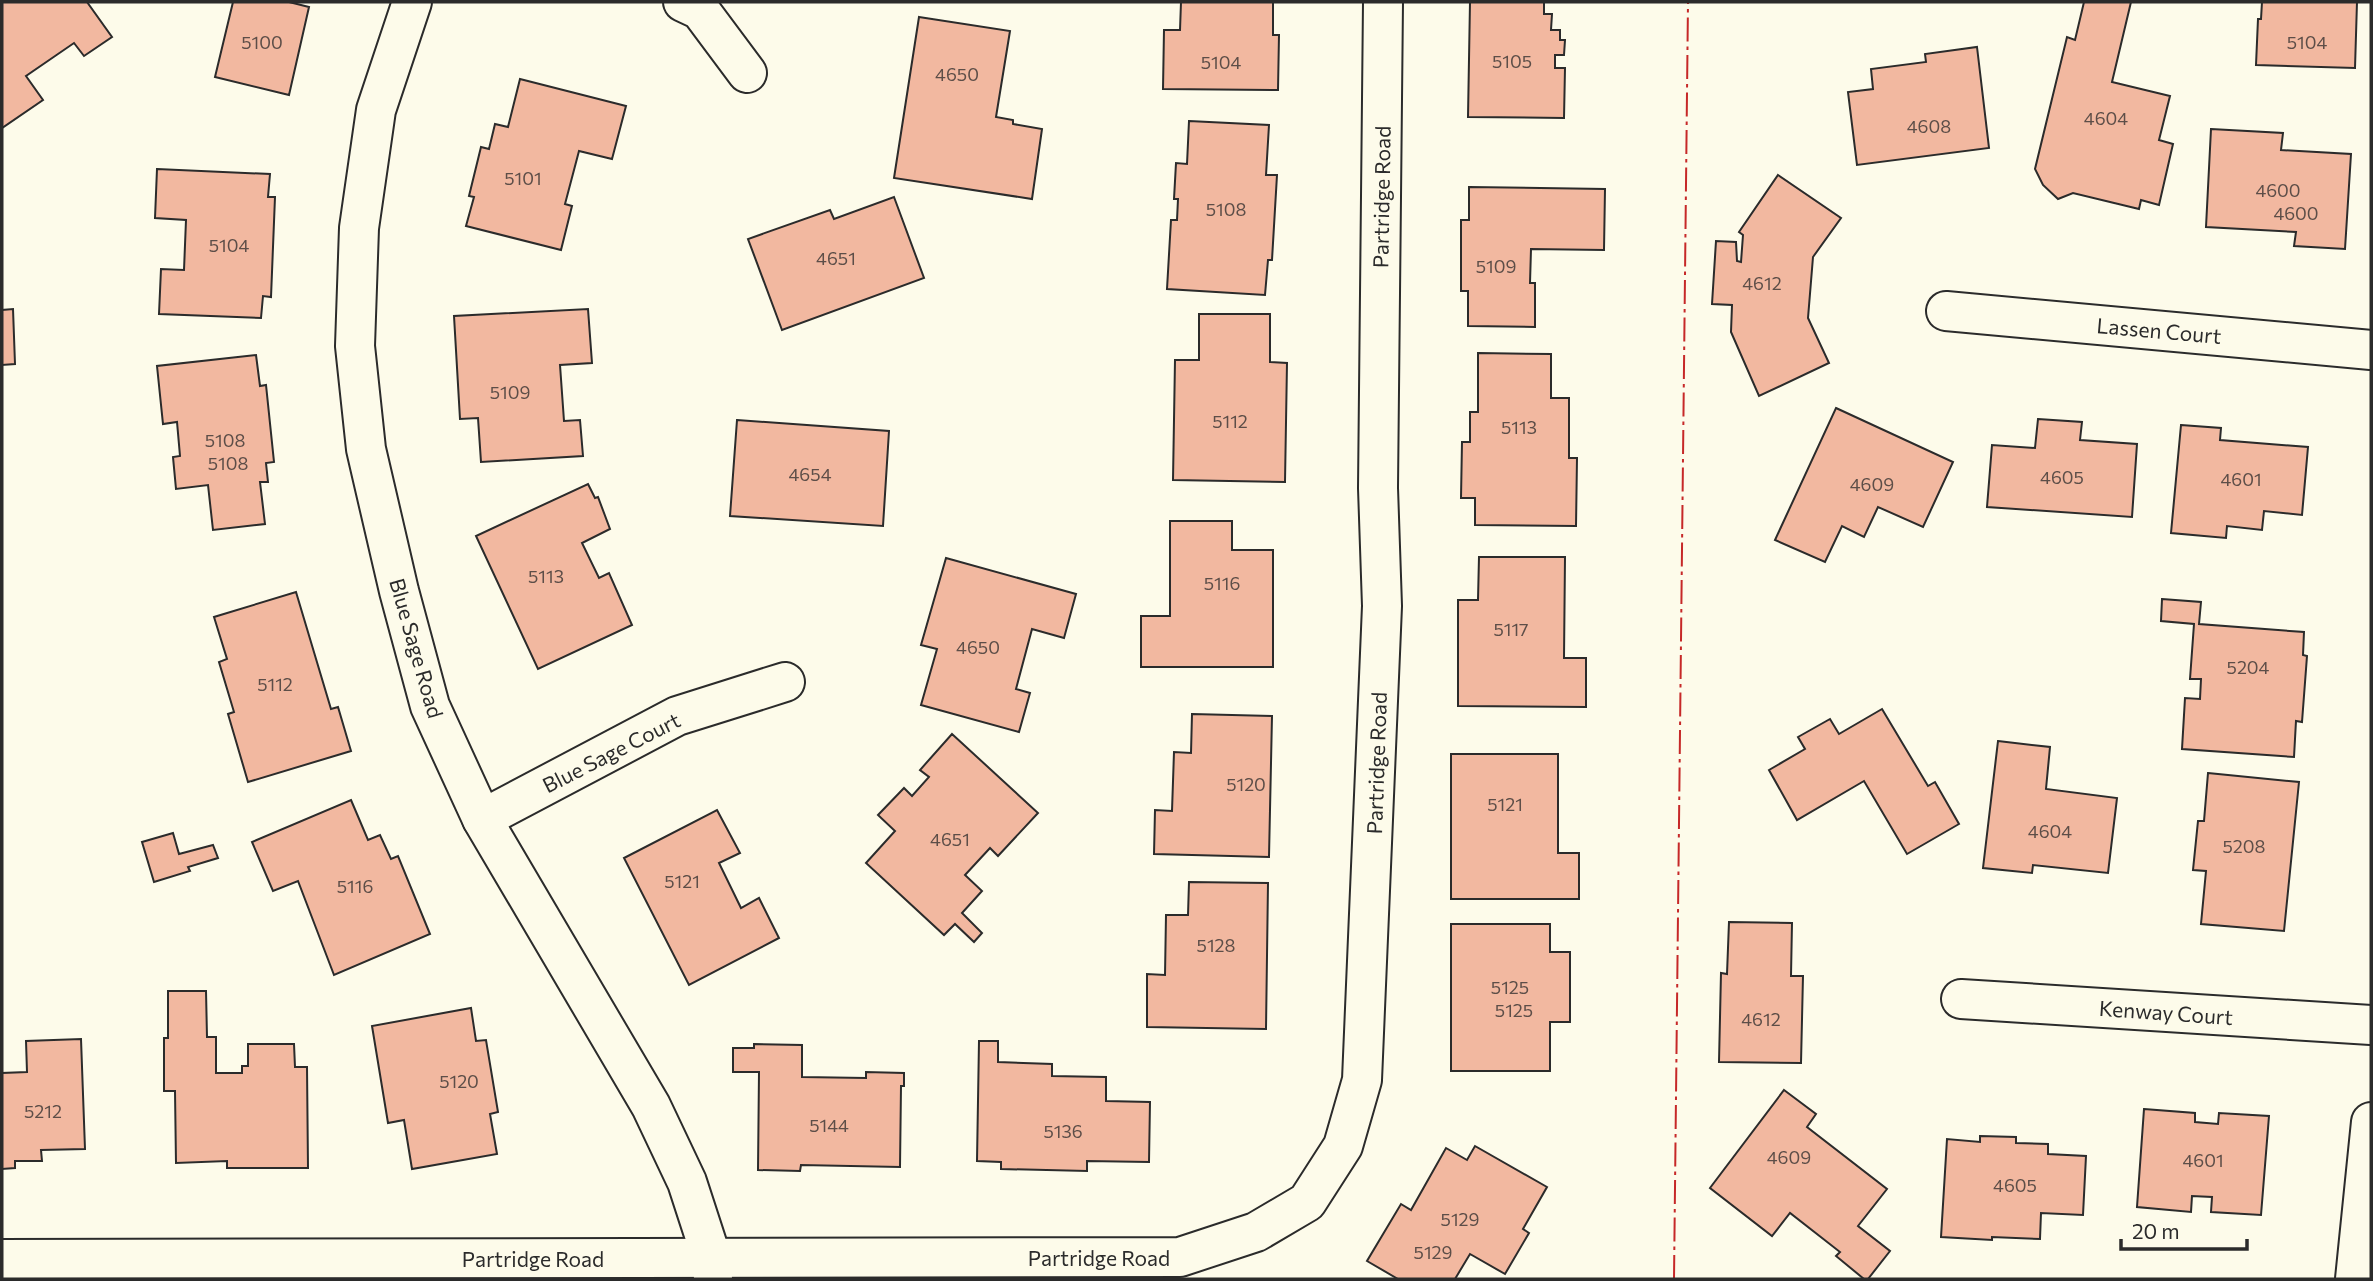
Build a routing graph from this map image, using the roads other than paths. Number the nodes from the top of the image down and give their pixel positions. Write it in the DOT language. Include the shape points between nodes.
graph roads {
  1 [pos="412,2"];
  2 [pos="683,2"];
  3 [pos="1383,2"];
  4 [pos="747,72"];
  5 [pos="1946,311"];
  6 [pos="2371,350"];
  7 [pos="785,682"];
  8 [pos="482,819"];
  9 [pos="1961,999"];
  10 [pos="2371,1025"];
  11 [pos="2371,1122"];
  12 [pos="2,1259"];
  13 [pos="713,1269"];
  14 [pos="2356,1279"];
  1 -- 8 [label="street, Blue Sage Road" via="376,110 359,228 355,346 366,449 399,591 430,706"];
  2 -- 4 [label="street" via="700,10"];
  3 -- 13 [label="street, Partridge Road" via="1378,488 1382,606 1362,1080 1343,1146 1307,1202 1256,1232 1180,1257"];
  5 -- 6 [label="street, Lassen Court"];
  7 -- 8 [label="street, Blue Sage Court" via="677,716"];
  8 -- 13 [label="street, Blue Sage Road" via="651,1106 687,1182"];
  9 -- 10 [label="street, Kenway Court"];
  11 -- 14 [label="street"];
  12 -- 13 [label="street, Partridge Road" via="334,1257"];
}
